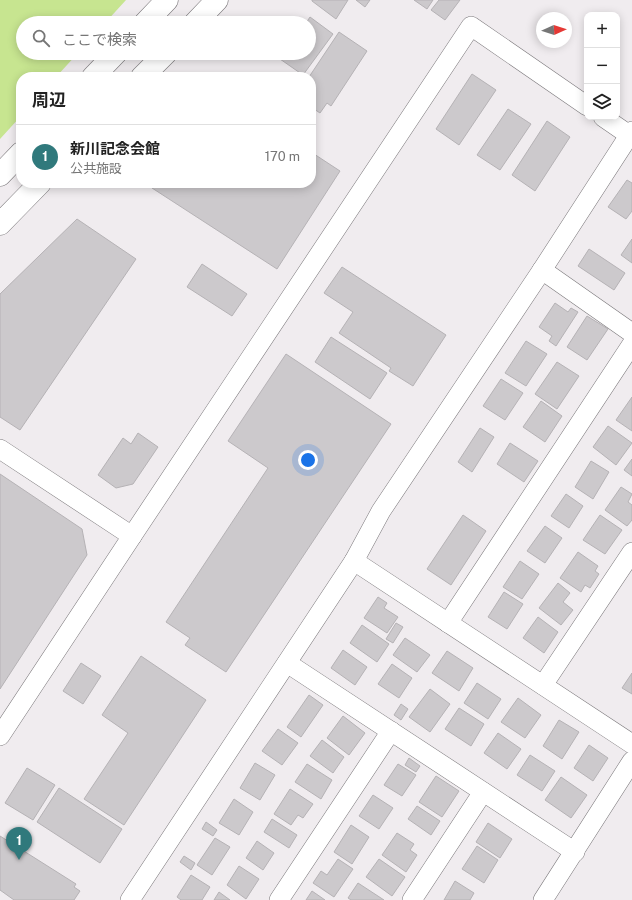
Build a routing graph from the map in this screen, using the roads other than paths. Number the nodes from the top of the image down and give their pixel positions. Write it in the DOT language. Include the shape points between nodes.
graph roads {
  1 [pos="167,0"];
  2 [pos="217,2"];
  3 [pos="152,16"];
  4 [pos="202,16"];
  5 [pos="109,60"];
  6 [pos="159,60"];
  7 [pos="98,72"];
  8 [pos="147,72"];
  9 [pos="584,104"];
  10 [pos="608,120"];
  11 [pos="631,134"];
  12 [pos="16,158"];
  13 [pos="0,175"];
  14 [pos="35,188"];
  15 [pos="0,224"];
  16 [pos="542,270"];
  17 [pos="632,333"];
  18 [pos="632,344"];
  19 [pos="0,449"];
  20 [pos="132,536"];
  21 [pos="632,552"];
  22 [pos="354,561"];
  23 [pos="448,623"];
  24 [pos="287,663"];
  25 [pos="543,685"];
  26 [pos="391,732"];
  27 [pos="0,736"];
  28 [pos="632,744"];
  29 [pos="632,761"];
  30 [pos="484,792"];
  31 [pos="575,852"];
  32 [pos="130,900"];
  33 [pos="279,900"];
  34 [pos="412,900"];
  35 [pos="543,900"];
  1 -- 3 [label="main road"];
  2 -- 4 [label="main road"];
  5 -- 7 [label="main road"];
  6 -- 8 [label="main road"];
  9 -- 20 [label="street" via="471,26"];
  10 -- 11 [label="street"];
  11 -- 16 [label="street"];
  12 -- 13 [label="main road"];
  14 -- 15 [label="main road"];
  16 -- 17 [label="street"];
  16 -- 22 [label="street" via="381,511"];
  18 -- 23 [label="street"];
  19 -- 20 [label="street"];
  20 -- 27 [label="street"];
  21 -- 25 [label="street"];
  22 -- 23 [label="street"];
  22 -- 24 [label="street"];
  23 -- 25 [label="street"];
  24 -- 26 [label="street"];
  24 -- 32 [label="street"];
  25 -- 28 [label="street"];
  26 -- 30 [label="street"];
  26 -- 33 [label="street"];
  29 -- 31 [label="street"];
  30 -- 31 [label="street"];
  30 -- 34 [label="street"];
  31 -- 35 [label="street"];
}
